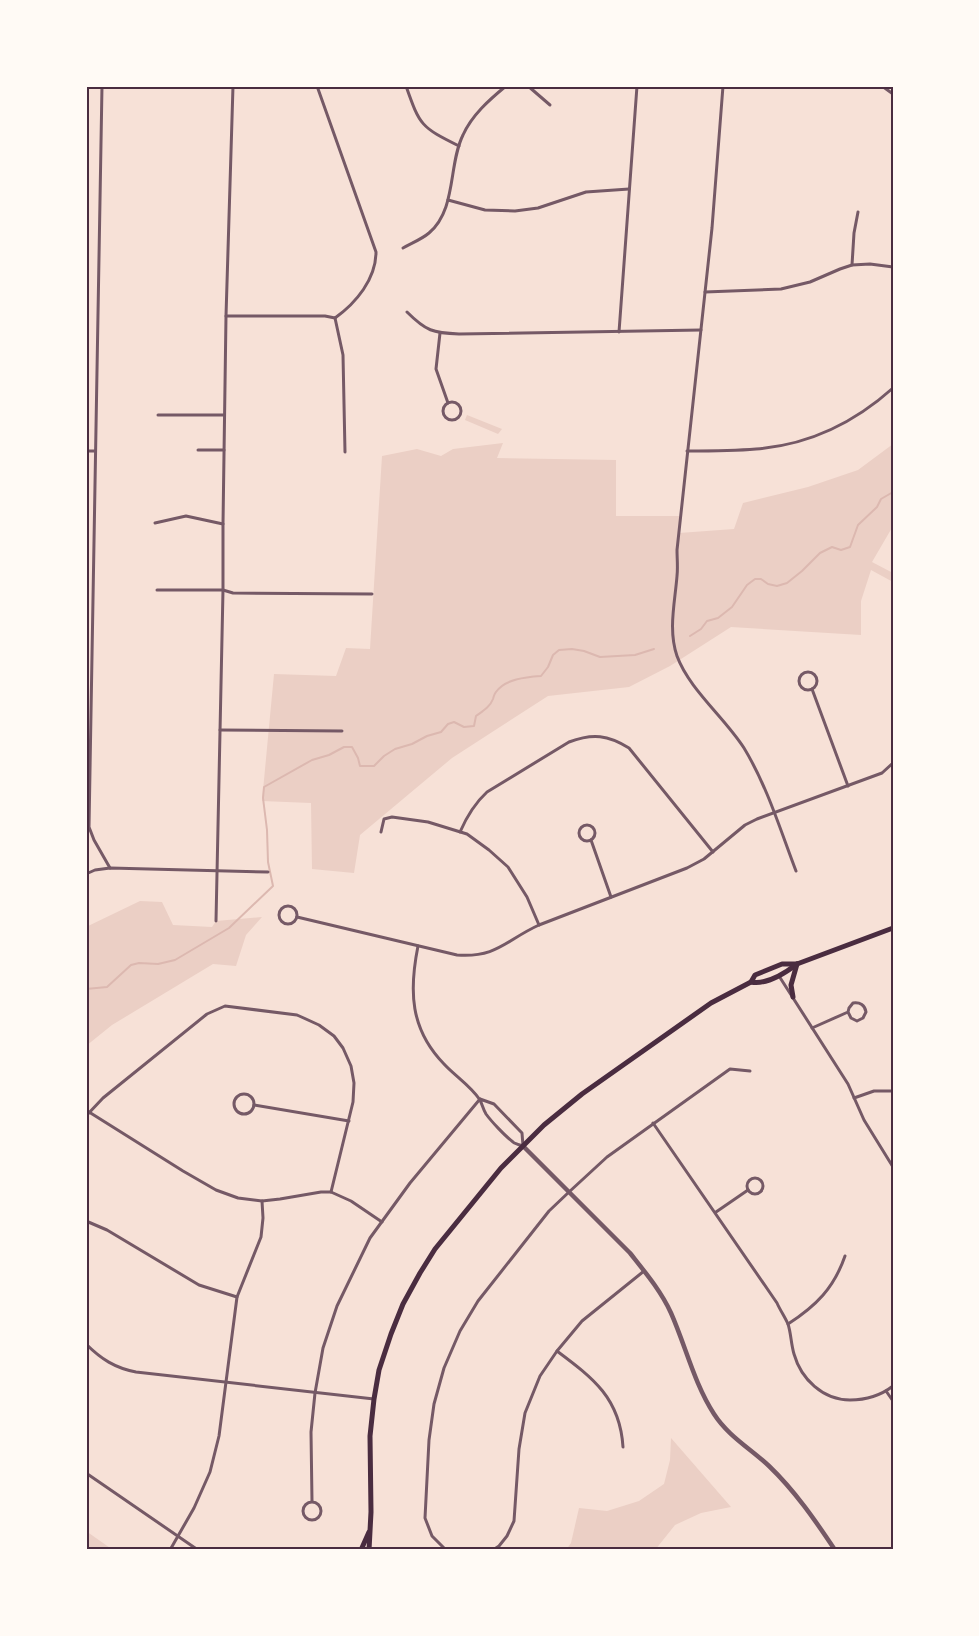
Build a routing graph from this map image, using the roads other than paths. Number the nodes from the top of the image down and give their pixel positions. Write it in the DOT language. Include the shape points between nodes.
graph roads {
  1 [pos="102,86"];
  2 [pos="232,86"];
  3 [pos="317,86"];
  4 [pos="406,86"];
  5 [pos="506,86"];
  6 [pos="528,86"];
  7 [pos="637,86"];
  8 [pos="723,86"];
  9 [pos="882,86"];
  10 [pos="893,94"];
  11 [pos="550,105"];
  12 [pos="459,146"];
  13 [pos="629,189"];
  14 [pos="448,200"];
  15 [pos="858,212"];
  16 [pos="402,248"];
  17 [pos="852,266"];
  18 [pos="893,266"];
  19 [pos="705,292"];
  20 [pos="407,312"];
  21 [pos="226,316"];
  22 [pos="335,318"];
  23 [pos="701,330"];
  24 [pos="619,332"];
  25 [pos="440,333"];
  26 [pos="893,388"];
  27 [pos="448,403"];
  28 [pos="158,415"];
  29 [pos="224,415"];
  30 [pos="198,450"];
  31 [pos="224,450"];
  32 [pos="86,451"];
  33 [pos="95,451"];
  34 [pos="345,452"];
  35 [pos="687,452"];
  36 [pos="155,522"];
  37 [pos="223,524"];
  38 [pos="157,590"];
  39 [pos="223,590"];
  40 [pos="372,594"];
  41 [pos="812,689"];
  42 [pos="220,730"];
  43 [pos="342,731"];
  44 [pos="893,763"];
  45 [pos="848,786"];
  46 [pos="774,813"];
  47 [pos="381,832"];
  48 [pos="460,832"];
  49 [pos="591,840"];
  50 [pos="713,852"];
  51 [pos="110,868"];
  52 [pos="217,870"];
  53 [pos="796,871"];
  54 [pos="268,872"];
  55 [pos="86,874"];
  56 [pos="612,897"];
  57 [pos="297,916"];
  58 [pos="216,921"];
  59 [pos="539,925"];
  60 [pos="893,928"];
  61 [pos="418,946"];
  62 [pos="797,964"];
  63 [pos="779,976"];
  64 [pos="751,982"];
  65 [pos="793,998"];
  66 [pos="848,1012"];
  67 [pos="812,1028"];
  68 [pos="750,1071"];
  69 [pos="893,1091"];
  70 [pos="854,1098"];
  71 [pos="480,1099"];
  72 [pos="254,1105"];
  73 [pos="89,1112"];
  74 [pos="86,1116"];
  75 [pos="349,1121"];
  76 [pos="654,1123"];
  77 [pos="523,1146"];
  78 [pos="893,1167"];
  79 [pos="748,1190"];
  80 [pos="332,1192"];
  81 [pos="569,1192"];
  82 [pos="262,1201"];
  83 [pos="716,1212"];
  84 [pos="86,1221"];
  85 [pos="382,1222"];
  86 [pos="845,1256"];
  87 [pos="644,1270"];
  88 [pos="237,1297"];
  89 [pos="788,1324"];
  90 [pos="86,1344"];
  91 [pos="557,1351"];
  92 [pos="226,1383"];
  93 [pos="893,1386"];
  94 [pos="886,1391"];
  95 [pos="315,1393"];
  96 [pos="374,1399"];
  97 [pos="893,1401"];
  98 [pos="623,1447"];
  99 [pos="86,1473"];
  100 [pos="312,1501"];
  101 [pos="369,1532"];
  102 [pos="177,1535"];
  103 [pos="170,1550"];
  104 [pos="198,1550"];
  105 [pos="361,1550"];
  106 [pos="369,1550"];
  107 [pos="446,1550"];
  108 [pos="493,1550"];
  109 [pos="835,1550"];
  1 -- 33 [label="street"];
  2 -- 21 [label="street"];
  3 -- 22 [label="street" via="375,246 374,271 366,287"];
  4 -- 12 [label="street" via="423,124 431,132"];
  5 -- 12 [label="street" via="480,110 463,134"];
  6 -- 11 [label="street"];
  7 -- 13 [label="street"];
  8 -- 19 [label="street"];
  9 -- 10 [label="street"];
  12 -- 14 [label="street"];
  13 -- 14 [label="street" via="586,192 538,208 515,211 485,210"];
  13 -- 24 [label="street"];
  14 -- 16 [label="street" via="441,219 431,232"];
  15 -- 17 [label="street"];
  17 -- 18 [label="street"];
  17 -- 19 [label="street" via="793,288"];
  19 -- 23 [label="street"];
  20 -- 25 [label="street" via="427,329"];
  21 -- 22 [label="street"];
  21 -- 29 [label="street"];
  22 -- 34 [label="street" via="343,354"];
  23 -- 24 [label="street"];
  23 -- 35 [label="street"];
  24 -- 25 [label="street"];
  25 -- 27 [label="street" via="436,369"];
  26 -- 35 [label="street" via="851,420 816,437 756,449"];
  27 -- 27 [label="street" via="443,408 444,415 450,420 457,419 461,413 460,406 455,402"];
  28 -- 29 [label="street"];
  29 -- 31 [label="street"];
  30 -- 31 [label="street"];
  31 -- 37 [label="street"];
  32 -- 33 [label="street"];
  33 -- 51 [label="street" via="89,827"];
  35 -- 46 [label="street" via="672,619 674,643 693,683 743,747"];
  36 -- 37 [label="street" via="186,516"];
  37 -- 39 [label="street"];
  38 -- 39 [label="street"];
  39 -- 40 [label="street" via="233,593"];
  39 -- 42 [label="street"];
  41 -- 41 [label="street" via="817,684 816,677 811,672 804,673 800,685"];
  41 -- 45 [label="street"];
  42 -- 43 [label="street"];
  42 -- 52 [label="street"];
  44 -- 45 [label="street" via="882,773"];
  45 -- 46 [label="street"];
  46 -- 50 [label="street" via="745,825"];
  46 -- 53 [label="street"];
  47 -- 48 [label="street" via="384,819 392,817 428,822"];
  48 -- 50 [label="street" via="471,809 487,792 569,742 599,735 617,740 629,748"];
  48 -- 59 [label="street" via="489,850 508,868 527,897"];
  49 -- 49 [label="street" via="595,835 594,829 590,825 584,826 580,836"];
  49 -- 56 [label="street"];
  50 -- 56 [label="street" via="687,868"];
  51 -- 52 [label="street"];
  51 -- 55 [label="street"];
  52 -- 54 [label="street"];
  52 -- 58 [label="street"];
  56 -- 59 [label="street"];
  57 -- 57 [label="street" via="289,907 283,908 279,914 287,924"];
  57 -- 61 [label="street"];
  59 -- 61 [label="street" via="481,955 457,956"];
  60 -- 62 [label="main road"];
  61 -- 71 [label="street" via="412,987 417,1022 443,1063"];
  62 -- 63 [label="main road"];
  62 -- 64 [label="main road" via="774,967 755,976"];
  62 -- 65 [label="main road" via="791,984"];
  63 -- 64 [label="main road" via="759,984"];
  63 -- 65 [label="street"];
  64 -- 77 [label="main road" via="711,1003 582,1094"];
  65 -- 67 [label="street"];
  66 -- 66 [label="street" via="857,1021 864,1018 866,1012 863,1005 857,1003 851,1005"];
  66 -- 67 [label="street"];
  67 -- 70 [label="street"];
  68 -- 76 [label="street" via="730,1069"];
  69 -- 70 [label="street" via="874,1091"];
  70 -- 78 [label="street"];
  71 -- 77 [label="street" via="486,1114 514,1143"];
  71 -- 77 [label="street" via="494,1104 522,1133"];
  71 -- 85 [label="street"];
  72 -- 72 [label="street" via="252,1097 245,1093 237,1096 234,1103 236,1110 243,1114 250,1112"];
  72 -- 75 [label="street"];
  73 -- 74 [label="street"];
  73 -- 75 [label="street" via="207,1014 225,1006 297,1015 320,1025 334,1036 351,1066 354,1084"];
  73 -- 82 [label="street" via="216,1190 238,1198"];
  75 -- 80 [label="street"];
  76 -- 81 [label="street" via="607,1157"];
  76 -- 83 [label="street"];
  77 -- 81 [label="street"];
  77 -- 96 [label="main road" via="435,1248 420,1273 390,1334"];
  79 -- 79 [label="street" via="753,1194 759,1193 763,1188 762,1182 757,1178 750,1179"];
  79 -- 83 [label="street"];
  80 -- 82 [label="street"];
  80 -- 85 [label="street"];
  81 -- 87 [label="street"];
  81 -- 107 [label="street" via="549,1212 478,1301 444,1368 429,1440 425,1518 432,1536"];
  82 -- 88 [label="street" via="261,1236"];
  83 -- 89 [label="street"];
  84 -- 88 [label="street" via="107,1230 199,1285"];
  85 -- 95 [label="street" via="370,1238 337,1306 323,1348"];
  86 -- 89 [label="street" via="822,1298"];
  87 -- 91 [label="street" via="582,1321"];
  87 -- 109 [label="street" via="671,1312 700,1389 715,1416 732,1436 785,1482"];
  88 -- 92 [label="street"];
  89 -- 94 [label="street" via="794,1356 802,1373 825,1394 843,1400 861,1400"];
  90 -- 92 [label="street" via="98,1356 124,1370"];
  91 -- 98 [label="street" via="589,1375 604,1392 619,1422"];
  91 -- 108 [label="street" via="540,1376 526,1413 519,1449 514,1521 507,1536"];
  92 -- 95 [label="street"];
  92 -- 102 [label="street" via="220,1436 210,1472 194,1508"];
  93 -- 94 [label="street"];
  94 -- 97 [label="street"];
  95 -- 96 [label="street"];
  95 -- 100 [label="street" via="311,1432"];
  96 -- 101 [label="main road" via="370,1436"];
  99 -- 102 [label="street"];
  100 -- 100 [label="street" via="305,1504 303,1511 306,1518 313,1520 322,1510"];
  101 -- 105 [label="main road"];
  101 -- 106 [label="main road"];
  102 -- 103 [label="street"];
  102 -- 104 [label="street"];
}
